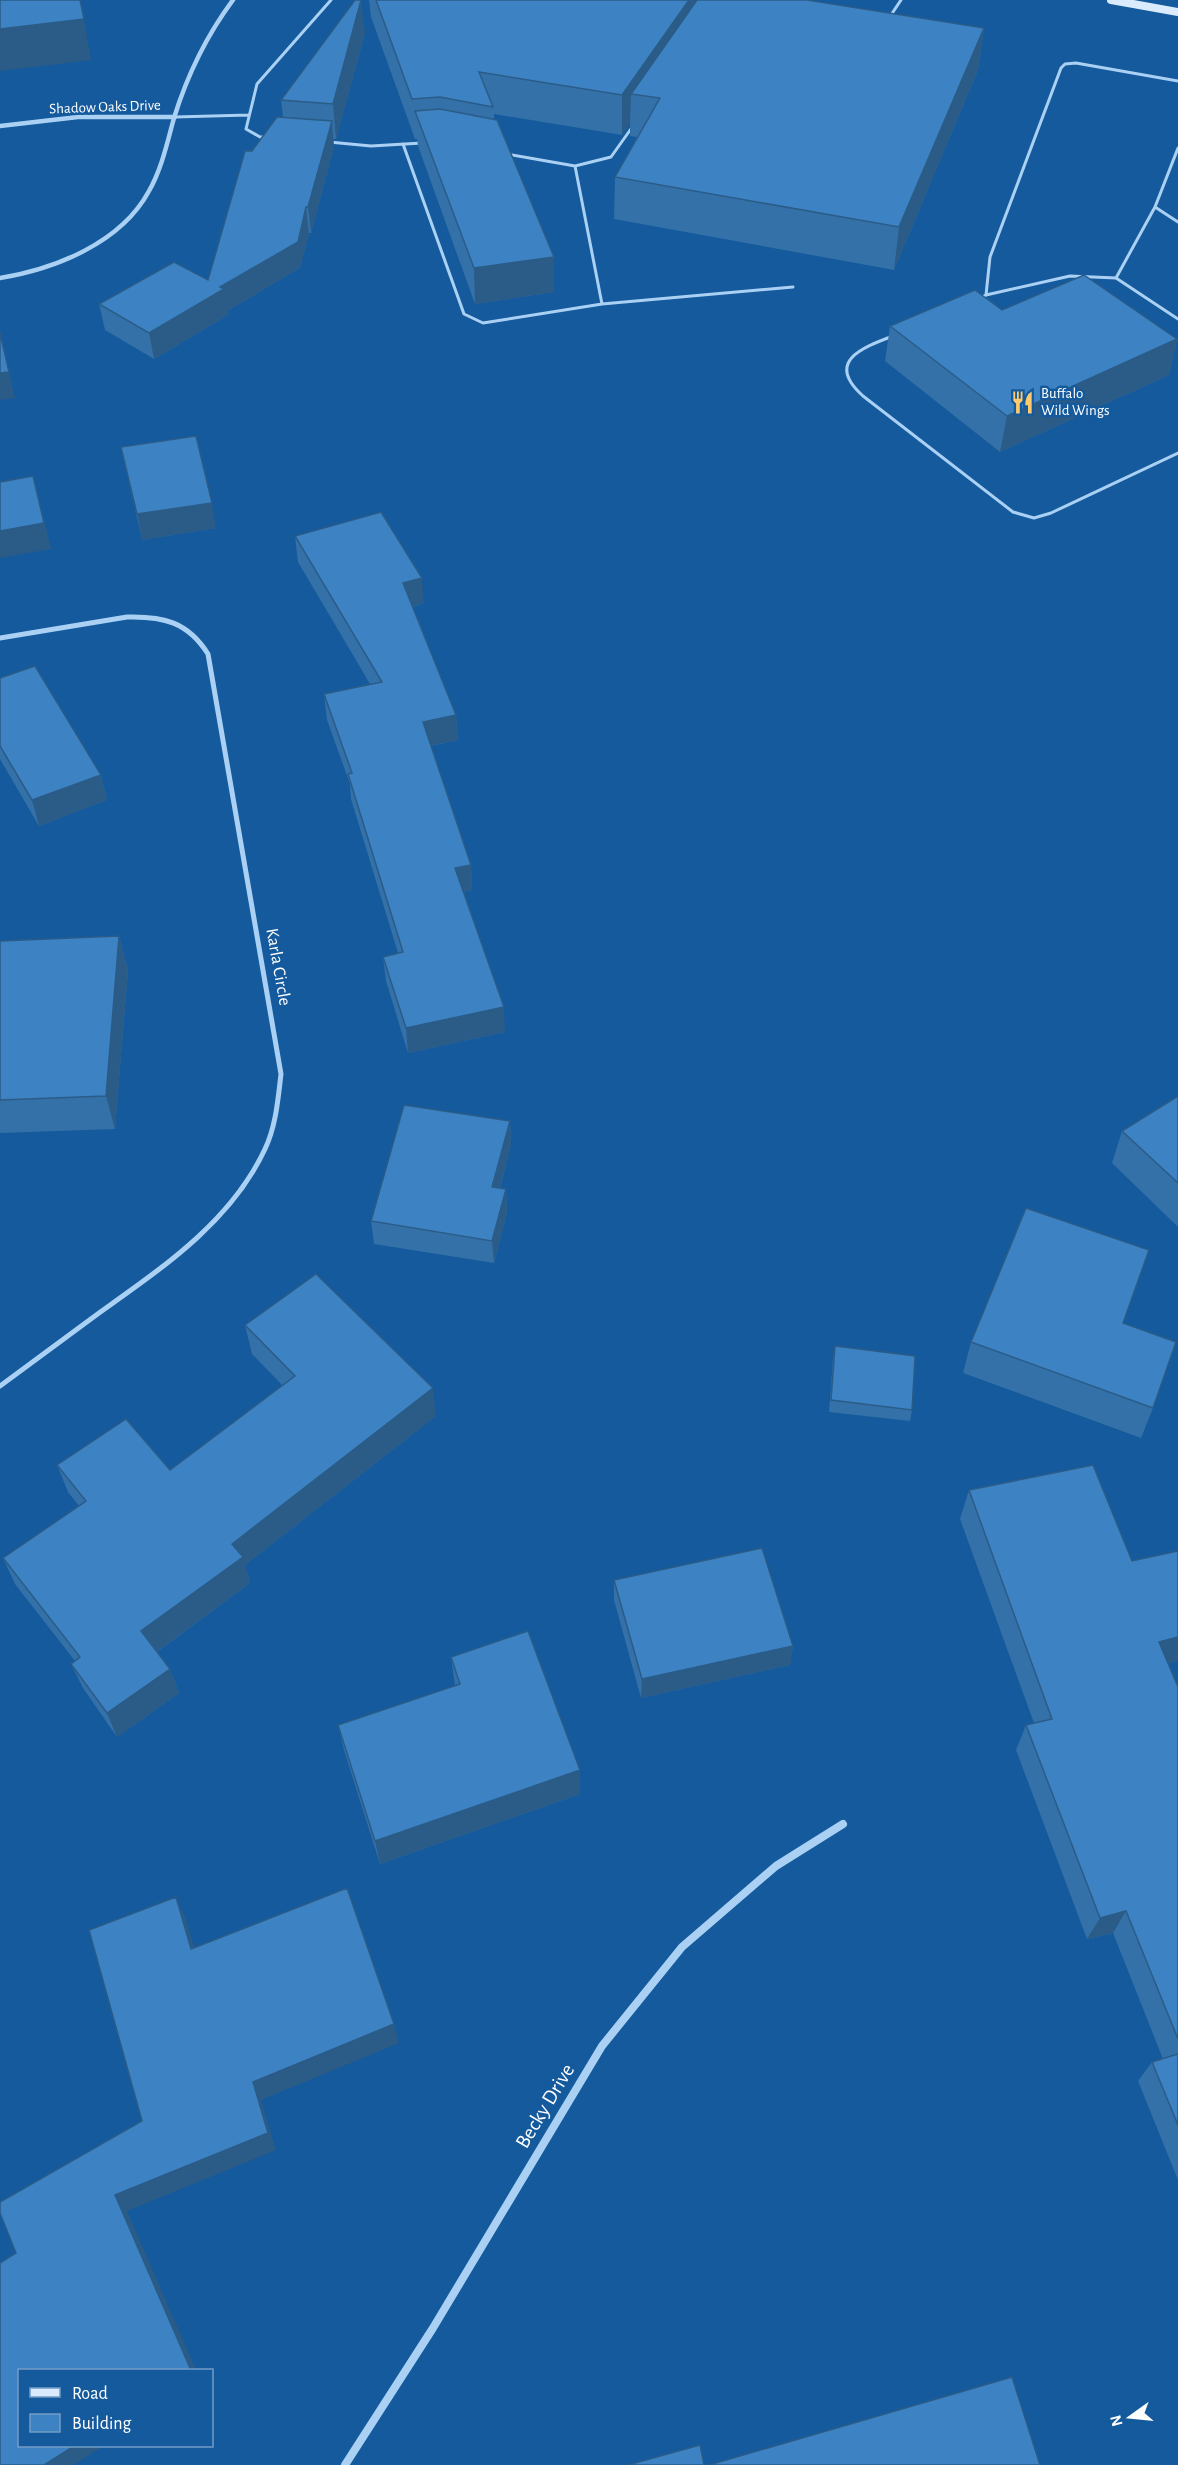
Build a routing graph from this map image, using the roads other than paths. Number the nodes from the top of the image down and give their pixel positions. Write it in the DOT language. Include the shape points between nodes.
graph roads {
  1 [pos="233,0"];
  2 [pos="331,0"];
  3 [pos="901,0"];
  4 [pos="1111,0"];
  5 [pos="1178,12"];
  6 [pos="885,25"];
  7 [pos="1178,81"];
  8 [pos="249,115"];
  9 [pos="175,117"];
  10 [pos="638,118"];
  11 [pos="0,126"];
  12 [pos="271,138"];
  13 [pos="327,142"];
  14 [pos="432,142"];
  15 [pos="403,144"];
  16 [pos="1178,148"];
  17 [pos="497,152"];
  18 [pos="575,166"];
  19 [pos="1155,207"];
  20 [pos="1178,222"];
  21 [pos="0,278"];
  22 [pos="1116,278"];
  23 [pos="793,286"];
  24 [pos="986,295"];
  25 [pos="975,300"];
  26 [pos="602,304"];
  27 [pos="1178,319"];
  28 [pos="900,332"];
  29 [pos="1178,453"];
  30 [pos="0,638"];
  31 [pos="0,1386"];
  32 [pos="843,1824"];
  33 [pos="345,2465"];
  1 -- 9 [label="street, Shadow Oaks Drive" via="196,64"];
  2 -- 8 [label="lane" via="257,84"];
  3 -- 6 [label="lane"];
  4 -- 5 [label="main road"];
  7 -- 24 [label="lane" via="1065,64 990,257"];
  8 -- 9 [label="lane"];
  8 -- 12 [label="lane" via="246,129"];
  9 -- 11 [label="street, Shadow Oaks Drive" via="78,117"];
  9 -- 21 [label="street, Shadow Oaks Drive" via="164,159 143,202 128,220 70,258 23,275"];
  10 -- 18 [label="lane" via="611,157"];
  13 -- 15 [label="lane"];
  14 -- 15 [label="lane"];
  15 -- 26 [label="lane" via="464,314 483,323"];
  16 -- 19 [label="lane"];
  17 -- 18 [label="lane"];
  18 -- 26 [label="lane"];
  19 -- 20 [label="lane"];
  19 -- 22 [label="lane"];
  22 -- 24 [label="lane" via="1070,276"];
  22 -- 27 [label="lane"];
  23 -- 26 [label="lane"];
  24 -- 25 [label="lane"];
  28 -- 29 [label="lane" via="858,351 847,373 849,382 1013,512 1034,518 1051,513"];
  30 -- 31 [label="street, Karla Circle" via="142,616 172,622 195,635 208,654 281,1074 273,1131 245,1187 216,1222 180,1254"];
  32 -- 33 [label="street, Becky Drive" via="776,1866 682,1947 602,2046 433,2328"];
}
